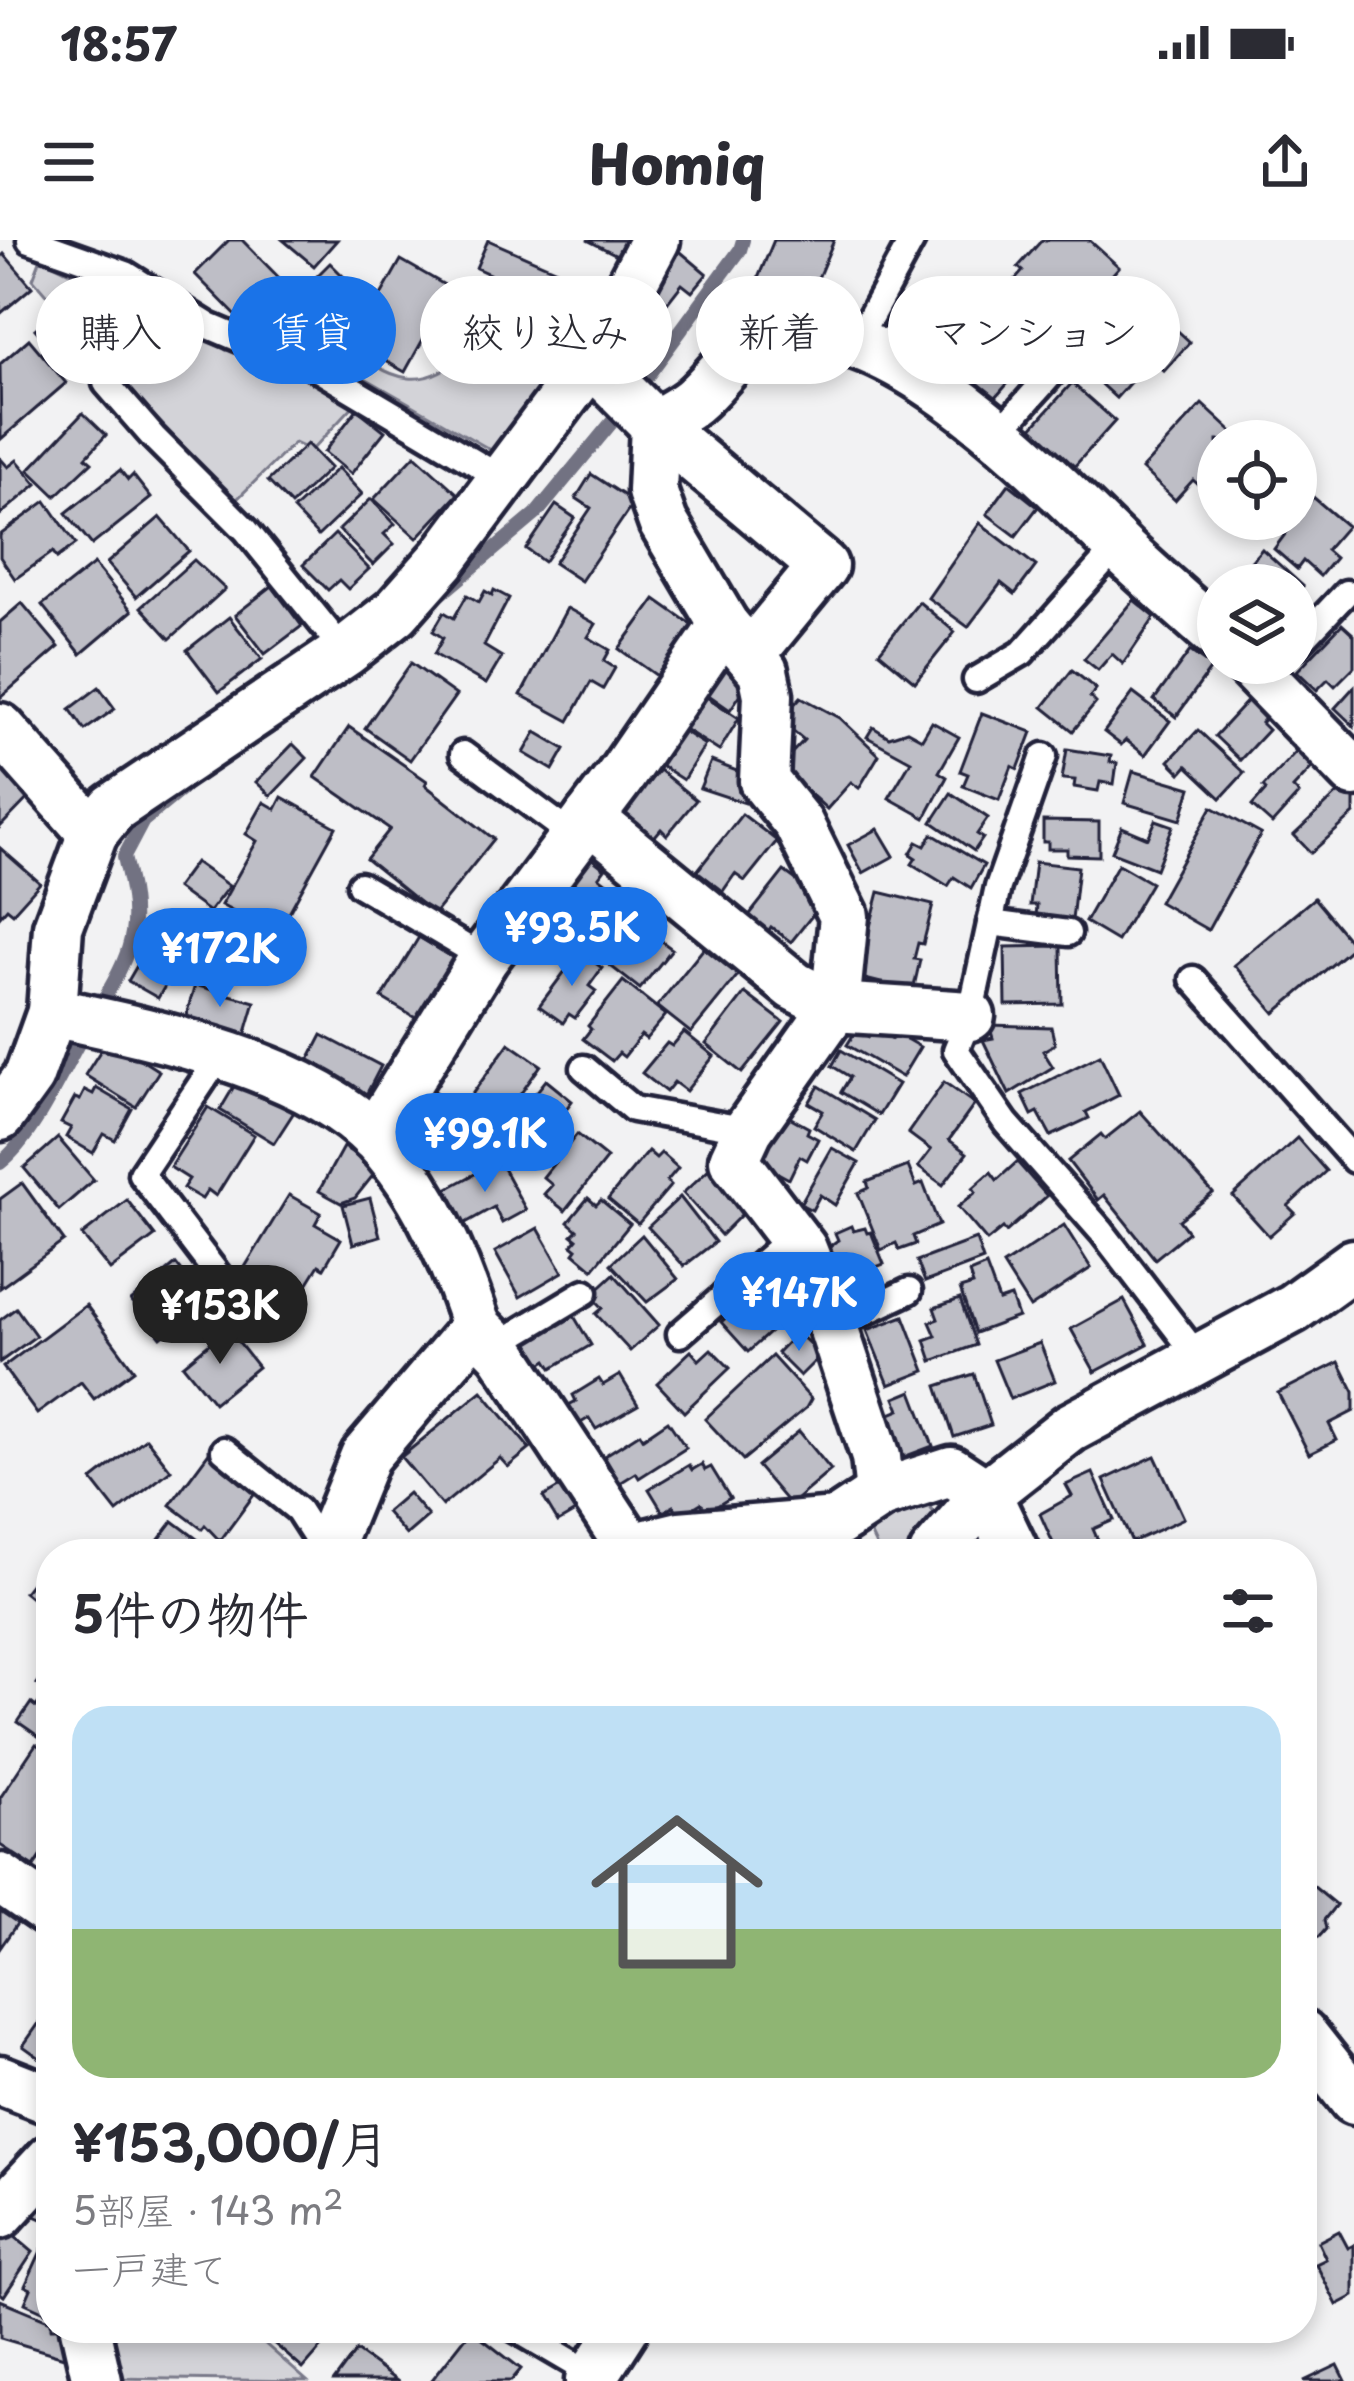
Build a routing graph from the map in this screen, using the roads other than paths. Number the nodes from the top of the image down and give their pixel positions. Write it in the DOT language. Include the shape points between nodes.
graph roads {
  1 [pos="30,240"];
  2 [pos="655,240"];
  3 [pos="912,240"];
  4 [pos="864,329"];
  5 [pos="864,348"];
  6 [pos="107,384"];
  7 [pos="708,384"];
  8 [pos="1043,384"];
  9 [pos="626,395"];
  10 [pos="996,436"];
  11 [pos="501,478"];
  12 [pos="1118,546"];
  13 [pos="1346,593"];
  14 [pos="1197,617"];
  15 [pos="1317,620"];
  16 [pos="737,640"];
  17 [pos="345,652"];
  18 [pos="976,680"];
  19 [pos="1288,684"];
  20 [pos="0,728"];
  21 [pos="463,754"];
  22 [pos="1044,755"];
  23 [pos="1354,772"];
  24 [pos="582,828"];
  25 [pos="93,833"];
  26 [pos="360,885"];
  27 [pos="990,922"];
  28 [pos="1068,933"];
  29 [pos="484,958"];
  30 [pos="1193,979"];
  31 [pos="835,1007"];
  32 [pos="52,1012"];
  33 [pos="970,1016"];
  34 [pos="221,1054"];
  35 [pos="584,1068"];
  36 [pos="0,1116"];
  37 [pos="748,1130"];
  38 [pos="374,1136"];
  39 [pos="1354,1160"];
  40 [pos="792,1237"];
  41 [pos="1354,1264"];
  42 [pos="909,1291"];
  43 [pos="585,1292"];
  44 [pos="250,1316"];
  45 [pos="833,1327"];
  46 [pos="680,1334"];
  47 [pos="486,1336"];
  48 [pos="1199,1358"];
  49 [pos="224,1450"];
  50 [pos="880,1494"];
  51 [pos="986,1494"];
  52 [pos="845,1538"];
  53 [pos="316,1539"];
  54 [pos="331,1539"];
  55 [pos="626,1539"];
  56 [pos="671,1539"];
  57 [pos="947,1539"];
  58 [pos="1008,1539"];
  59 [pos="0,1877"];
  60 [pos="36,1902"];
  61 [pos="1317,2053"];
  62 [pos="0,2080"];
  63 [pos="36,2094"];
  64 [pos="1354,2100"];
  65 [pos="36,2175"];
  66 [pos="0,2214"];
  67 [pos="89,2343"];
  68 [pos="537,2343"];
  69 [pos="614,2343"];
  70 [pos="592,2378"];
  71 [pos="98,2381"];
  1 -- 11 [label="lane" via="126,274 242,340 292,349"];
  2 -- 9 [label="street"];
  3 -- 4 [label="lane"];
  5 -- 10 [label="street" via="943,391"];
  6 -- 17 [label="lane" via="246,530"];
  7 -- 9 [label="street" via="694,400"];
  8 -- 10 [label="lane"];
  9 -- 11 [label="street"];
  9 -- 16 [label="street" via="663,522"];
  9 -- 16 [label="street" via="823,566"];
  10 -- 12 [label="street"];
  11 -- 17 [label="street" via="397,612"];
  12 -- 14 [label="street"];
  12 -- 18 [label="lane" via="1022,653"];
  13 -- 15 [label="lane"];
  16 -- 24 [label="street"];
  16 -- 31 [label="street" via="763,671 768,695 764,781 798,824 844,916"];
  17 -- 25 [label="street" via="113,808"];
  19 -- 23 [label="street"];
  20 -- 25 [label="street"];
  21 -- 24 [label="lane"];
  22 -- 27 [label="lane"];
  24 -- 29 [label="street"];
  24 -- 31 [label="street" via="794,986"];
  25 -- 32 [label="street" via="58,927"];
  26 -- 29 [label="lane"];
  27 -- 28 [label="lane"];
  27 -- 33 [label="lane"];
  29 -- 38 [label="street"];
  30 -- 39 [label="lane"];
  31 -- 33 [label="street"];
  31 -- 37 [label="street"];
  32 -- 34 [label="street"];
  32 -- 36 [label="street" via="29,1076"];
  33 -- 48 [label="lane" via="956,1050"];
  34 -- 38 [label="street" via="291,1082"];
  34 -- 44 [label="lane" via="141,1174"];
  35 -- 37 [label="lane" via="633,1109"];
  37 -- 40 [label="street" via="734,1160"];
  38 -- 47 [label="street" via="458,1268"];
  40 -- 45 [label="street"];
  40 -- 46 [label="lane"];
  41 -- 48 [label="street"];
  42 -- 45 [label="lane"];
  43 -- 47 [label="lane"];
  45 -- 50 [label="street" via="876,1457"];
  47 -- 54 [label="street" via="365,1456"];
  47 -- 55 [label="street"];
  48 -- 51 [label="street" via="1070,1428"];
  49 -- 53 [label="lane" via="298,1510"];
  50 -- 51 [label="street" via="951,1471"];
  50 -- 52 [label="street"];
  51 -- 57 [label="street"];
  51 -- 58 [label="street"];
  52 -- 56 [label="street"];
  59 -- 60 [label="street"];
  61 -- 64 [label="street"];
  62 -- 63 [label="street"];
  65 -- 66 [label="street"];
  67 -- 71 [label="street"];
  68 -- 70 [label="lane"];
  69 -- 70 [label="street"];
}
